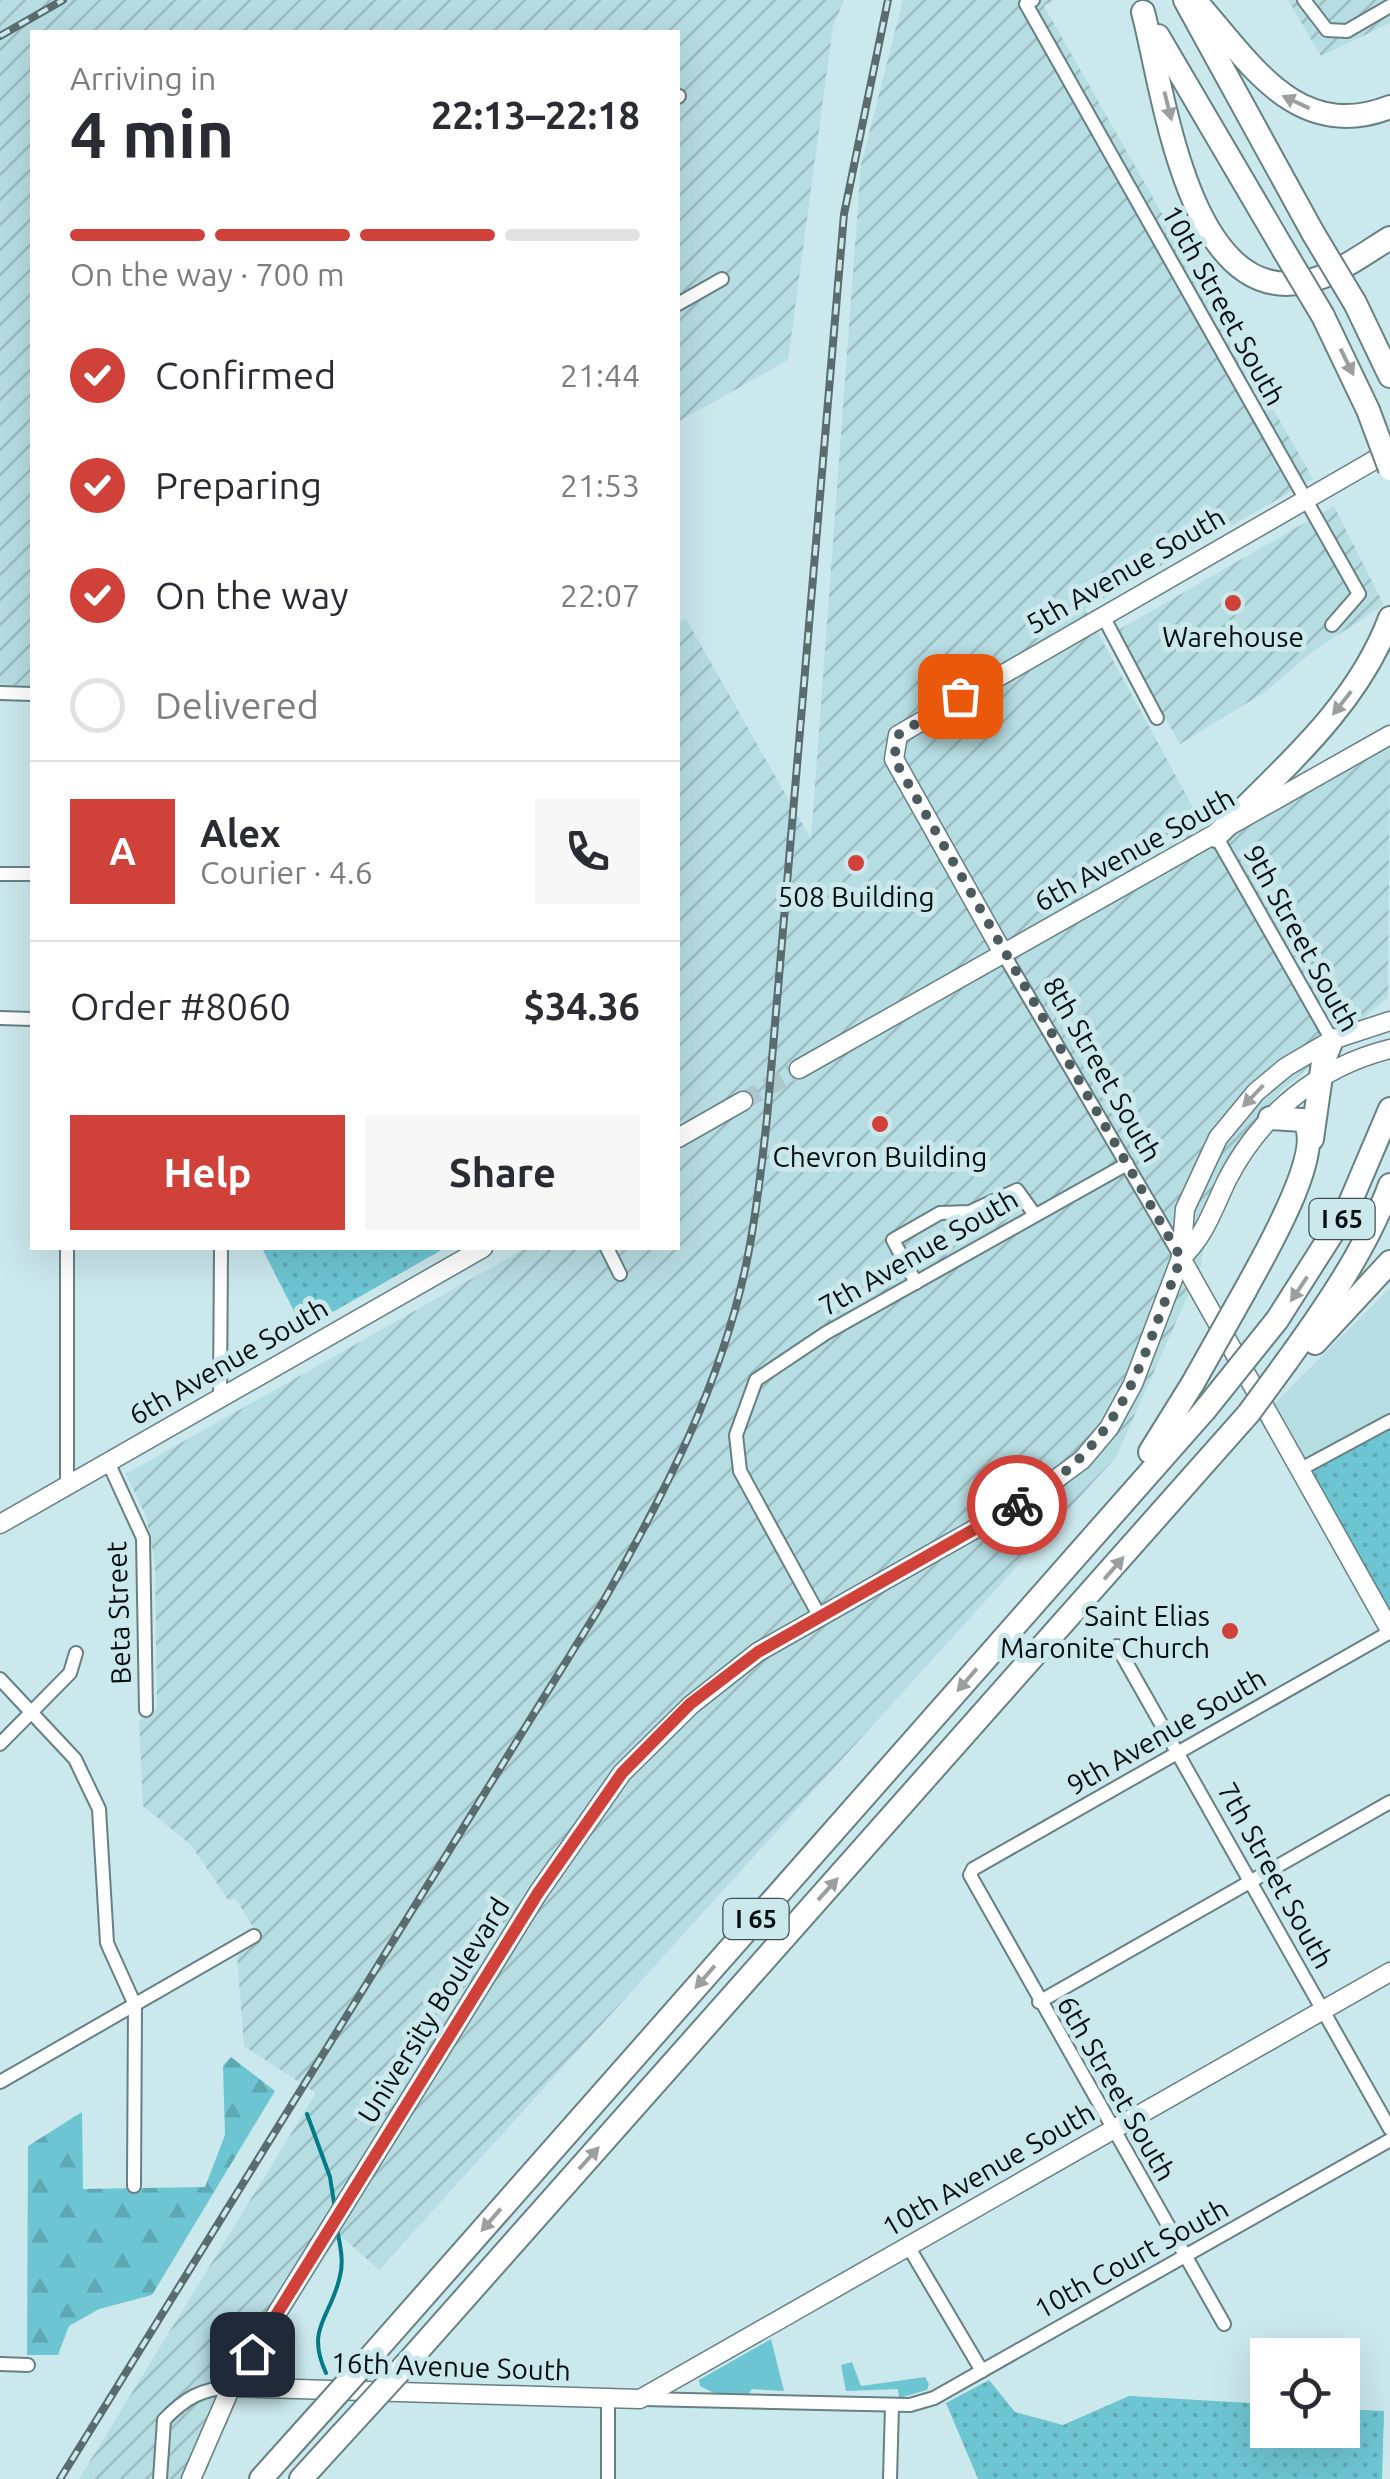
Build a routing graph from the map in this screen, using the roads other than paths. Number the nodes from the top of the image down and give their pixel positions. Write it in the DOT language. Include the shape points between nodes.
graph roads {
  1 [pos="1185,0"];
  2 [pos="1194,0"];
  3 [pos="1304,0"];
  4 [pos="1029,2"];
  5 [pos="1140,6"];
  6 [pos="1390,6"];
  7 [pos="1390,108"];
  8 [pos="1390,238"];
  9 [pos="722,280"];
  10 [pos="680,303"];
  11 [pos="1390,376"];
  12 [pos="1390,451"];
  13 [pos="1390,469"];
  14 [pos="1305,498"];
  15 [pos="1103,616"];
  16 [pos="1390,618"];
  17 [pos="1332,624"];
  18 [pos="0,693"];
  19 [pos="30,694"];
  20 [pos="1157,718"];
  21 [pos="1390,735"];
  22 [pos="894,744"];
  23 [pos="1216,836"];
  24 [pos="0,874"];
  25 [pos="30,874"];
  26 [pos="1003,953"];
  27 [pos="0,1018"];
  28 [pos="30,1019"];
  29 [pos="1390,1022"];
  30 [pos="1332,1040"];
  31 [pos="1390,1049"];
  32 [pos="1344,1065"];
  33 [pos="800,1069"];
  34 [pos="1321,1077"];
  35 [pos="744,1101"];
  36 [pos="1390,1108"];
  37 [pos="1270,1118"];
  38 [pos="680,1137"];
  39 [pos="1311,1145"];
  40 [pos="1127,1164"];
  41 [pos="1390,1186"];
  42 [pos="1035,1214"];
  43 [pos="67,1250"];
  44 [pos="221,1250"];
  45 [pos="480,1250"];
  46 [pos="609,1250"];
  47 [pos="1181,1258"];
  48 [pos="1390,1262"];
  49 [pos="620,1274"];
  50 [pos="916,1284"];
  51 [pos="1289,1364"];
  52 [pos="220,1397"];
  53 [pos="1390,1421"];
  54 [pos="108,1462"];
  55 [pos="1299,1470"];
  56 [pos="67,1486"];
  57 [pos="0,1524"];
  58 [pos="1076,1556"];
  59 [pos="820,1616"];
  60 [pos="1390,1631"];
  61 [pos="1117,1646"];
  62 [pos="76,1652"];
  63 [pos="0,1679"];
  64 [pos="146,1710"];
  65 [pos="28,1714"];
  66 [pos="0,1744"];
  67 [pos="1178,1752"];
  68 [pos="1390,1802"];
  69 [pos="970,1875"];
  70 [pos="1250,1881"];
  71 [pos="254,1936"];
  72 [pos="1390,1972"];
  73 [pos="1039,2002"];
  74 [pos="135,2005"];
  75 [pos="1323,2010"];
  76 [pos="0,2082"];
  77 [pos="1390,2129"];
  78 [pos="1113,2130"];
  79 [pos="1390,2140"];
  80 [pos="134,2186"];
  81 [pos="908,2246"];
  82 [pos="1185,2257"];
  83 [pos="1224,2324"];
  84 [pos="0,2364"];
  85 [pos="28,2365"];
  86 [pos="982,2371"];
  87 [pos="231,2387"];
  88 [pos="608,2398"];
  89 [pos="640,2399"];
  90 [pos="892,2405"];
  91 [pos="160,2479"];
  92 [pos="192,2479"];
  93 [pos="261,2479"];
  94 [pos="302,2479"];
  95 [pos="608,2479"];
  96 [pos="890,2479"];
  1 -- 11 [label="highway, bridge"];
  7 -- 2 [label="highway, one-way" via="1338,115 1294,103 1251,67"];
  3 -- 6 [label="street" via="1327,30 1348,31"];
  4 -- 14 [label="street, 10th Street South"];
  5 -- 8 [label="highway, one-way" via="1190,194 1222,254 1274,282 1303,282"];
  5 -- 13 [label="highway, one-way, bridge" via="1323,316"];
  9 -- 10 [label="street"];
  12 -- 14 [label="main road, 5th Avenue South"];
  14 -- 15 [label="main road, 5th Avenue South"];
  14 -- 17 [label="street, 10th Street South" via="1360,594"];
  15 -- 20 [label="street"];
  15 -- 22 [label="main road, 5th Avenue South" via="910,725"];
  16 -- 23 [label="highway, one-way" via="1346,700"];
  18 -- 19 [label="street"];
  21 -- 23 [label="main road, 6th Avenue South"];
  22 -- 26 [label="main road, 8th Street South" via="894,759"];
  23 -- 26 [label="main road, 6th Avenue South"];
  23 -- 30 [label="street, 9th Street South"];
  24 -- 25 [label="street"];
  26 -- 33 [label="main road, 6th Avenue South"];
  26 -- 40 [label="street, 8th Street South"];
  27 -- 28 [label="street"];
  29 -- 30 [label="main road, University Boulevard"];
  30 -- 32 [label="street, 9th Street South"];
  30 -- 34 [label="highway"];
  30 -- 47 [label="main road, University Boulevard, one-way" via="1270,1079 1218,1138 1185,1209"];
  31 -- 32 [label="main road, University Boulevard"];
  32 -- 34 [label="main road, University Boulevard"];
  34 -- 37 [label="main road, University Boulevard"];
  34 -- 39 [label="highway"];
  35 -- 38 [label="main road"];
  36 -- 58 [label="highway, I 65, one-way, bridge" via="1347,1210 1277,1320"];
  37 -- 39 [label="highway" via="1303,1120"];
  37 -- 47 [label="main road, University Boulevard" via="1234,1166 1200,1240"];
  39 -- 58 [label="highway, bridge" via="1284,1217 1194,1384"];
  40 -- 42 [label="street, 7th Avenue South"];
  40 -- 47 [label="street, 8th Street South"];
  41 -- 51 [label="highway, I 65" via="1378,1218"];
  42 -- 50 [label="street, 7th Avenue South"];
  42 -- 50 [label="street" via="1022,1193 1010,1191 970,1212 940,1213 921,1223 893,1240"];
  43 -- 56 [label="street"];
  44 -- 52 [label="street"];
  45 -- 52 [label="main road, 6th Avenue South"];
  46 -- 49 [label="street"];
  47 -- 55 [label="main road, 8th Street South"];
  47 -- 59 [label="main road, University Boulevard" via="1128,1393 1082,1460 1042,1490"];
  48 -- 51 [label="highway"];
  50 -- 59 [label="street, 7th Avenue South" via="781,1360 746,1398 736,1434 740,1471"];
  94 -- 51 [label="highway, I 65, one-way, bridge"];
  52 -- 54 [label="main road, 6th Avenue South"];
  53 -- 55 [label="street"];
  54 -- 56 [label="main road, 6th Avenue South"];
  54 -- 64 [label="street, Beta Street" via="144,1538"];
  55 -- 60 [label="main road, 8th Street South"];
  56 -- 57 [label="main road, 6th Avenue South"];
  58 -- 93 [label="highway, I 65, one-way, bridge"];
  59 -- 87 [label="main road, University Boulevard" via="690,1704 622,1773 538,1893"];
  60 -- 67 [label="street, 9th Avenue South"];
  61 -- 67 [label="street, 7th Street South"];
  62 -- 65 [label="street" via="70,1673"];
  63 -- 65 [label="street"];
  65 -- 66 [label="street"];
  65 -- 74 [label="street" via="75,1759 93,1791 104,1839 107,1943"];
  67 -- 69 [label="street, 9th Avenue South"];
  67 -- 70 [label="street, 7th Street South"];
  68 -- 70 [label="street"];
  69 -- 73 [label="street, 6th Street South"];
  70 -- 73 [label="street"];
  70 -- 75 [label="street, 7th Street South"];
  71 -- 74 [label="street"];
  72 -- 75 [label="main road, 10th Avenue South"];
  73 -- 78 [label="street, 6th Street South"];
  74 -- 76 [label="street"];
  74 -- 80 [label="street"];
  75 -- 77 [label="street, 7th Street South"];
  75 -- 78 [label="main road, 10th Avenue South"];
  78 -- 81 [label="main road, 10th Avenue South"];
  78 -- 82 [label="street, 6th Street South"];
  79 -- 82 [label="street, 10th Court South"];
  81 -- 86 [label="street"];
  81 -- 89 [label="main road, 10th Avenue South"];
  82 -- 83 [label="street, 6th Street South"];
  82 -- 86 [label="street, 10th Court South"];
  84 -- 85 [label="street"];
  86 -- 90 [label="street, 10th Court South" via="934,2398"];
  87 -- 88 [label="main road, 16th Avenue South"];
  87 -- 91 [label="street" via="184,2398 164,2420"];
  87 -- 92 [label="main road, University Boulevard"];
  88 -- 89 [label="main road"];
  88 -- 95 [label="street"];
  89 -- 90 [label="street"];
  90 -- 96 [label="street"];
}
